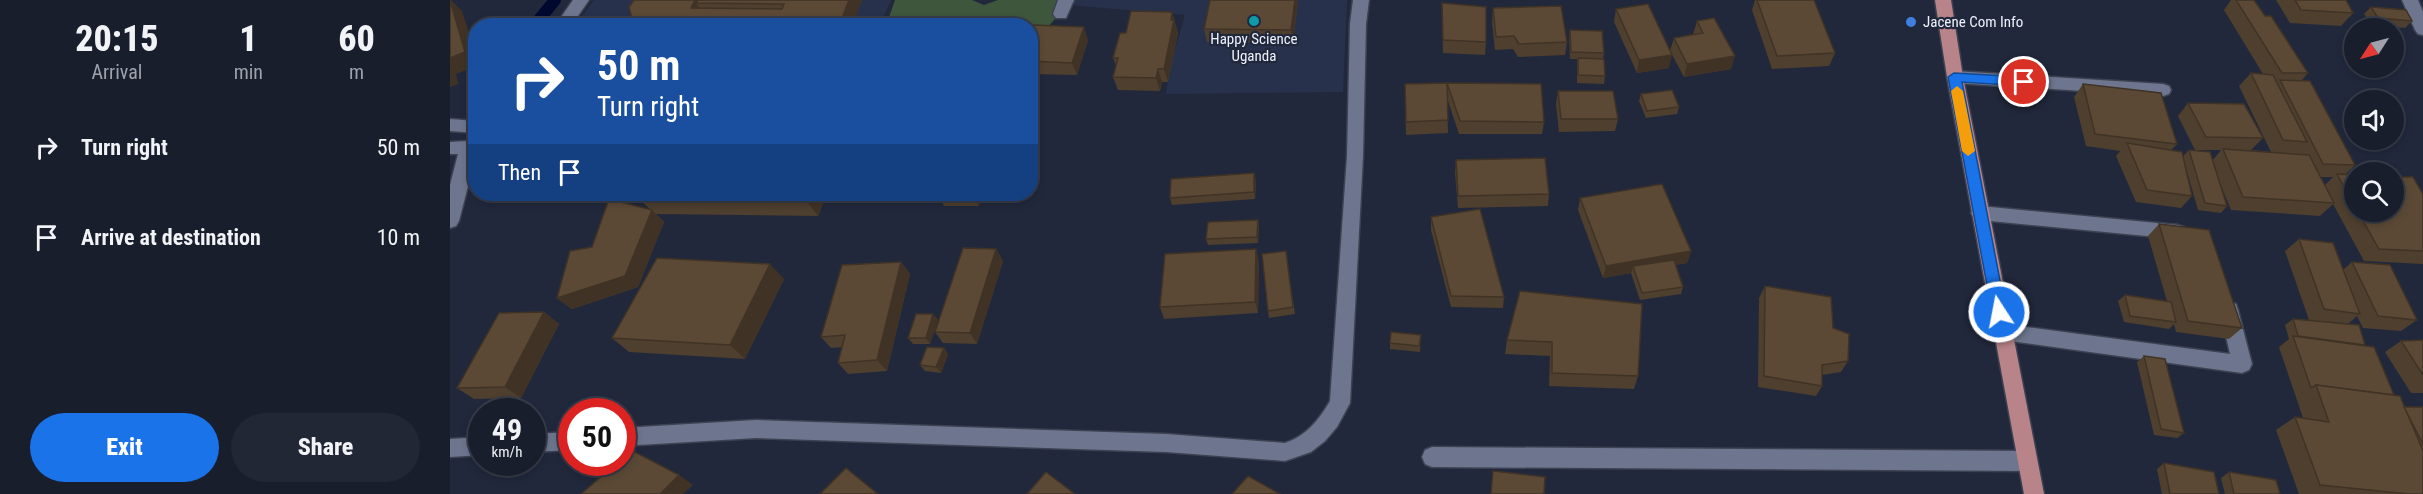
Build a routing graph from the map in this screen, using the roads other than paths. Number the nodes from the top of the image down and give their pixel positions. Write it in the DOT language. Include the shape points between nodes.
graph roads {
  1 [pos="581,0"];
  2 [pos="1361,0"];
  3 [pos="1943,0"];
  4 [pos="2410,0"];
  5 [pos="2423,7"];
  6 [pos="568,18"];
  7 [pos="2423,30"];
  8 [pos="1954,77"];
  9 [pos="2163,90"];
  10 [pos="450,125"];
  11 [pos="468,126"];
  12 [pos="468,145"];
  13 [pos="450,148"];
  14 [pos="468,152"];
  15 [pos="1980,213"];
  16 [pos="450,221"];
  17 [pos="2198,234"];
  18 [pos="2225,294"];
  19 [pos="2003,332"];
  20 [pos="636,436"];
  21 [pos="468,447"];
  22 [pos="450,448"];
  23 [pos="1432,458"];
  24 [pos="2028,461"];
  25 [pos="2034,494"];
  1 -- 6 [label="street"];
  2 -- 20 [label="street" via="1340,403 1327,427 1300,449 1285,452 1166,443 756,429"];
  3 -- 8 [label="main road"];
  4 -- 5 [label="street"];
  4 -- 7 [label="street"];
  8 -- 9 [label="street"];
  8 -- 15 [label="main road"];
  10 -- 11 [label="street"];
  12 -- 13 [label="street"];
  14 -- 16 [label="street"];
  15 -- 17 [label="street"];
  15 -- 19 [label="main road"];
  18 -- 19 [label="street" via="2242,364"];
  19 -- 24 [label="main road"];
  21 -- 22 [label="street"];
  23 -- 24 [label="street"];
  24 -- 25 [label="main road"];
}
